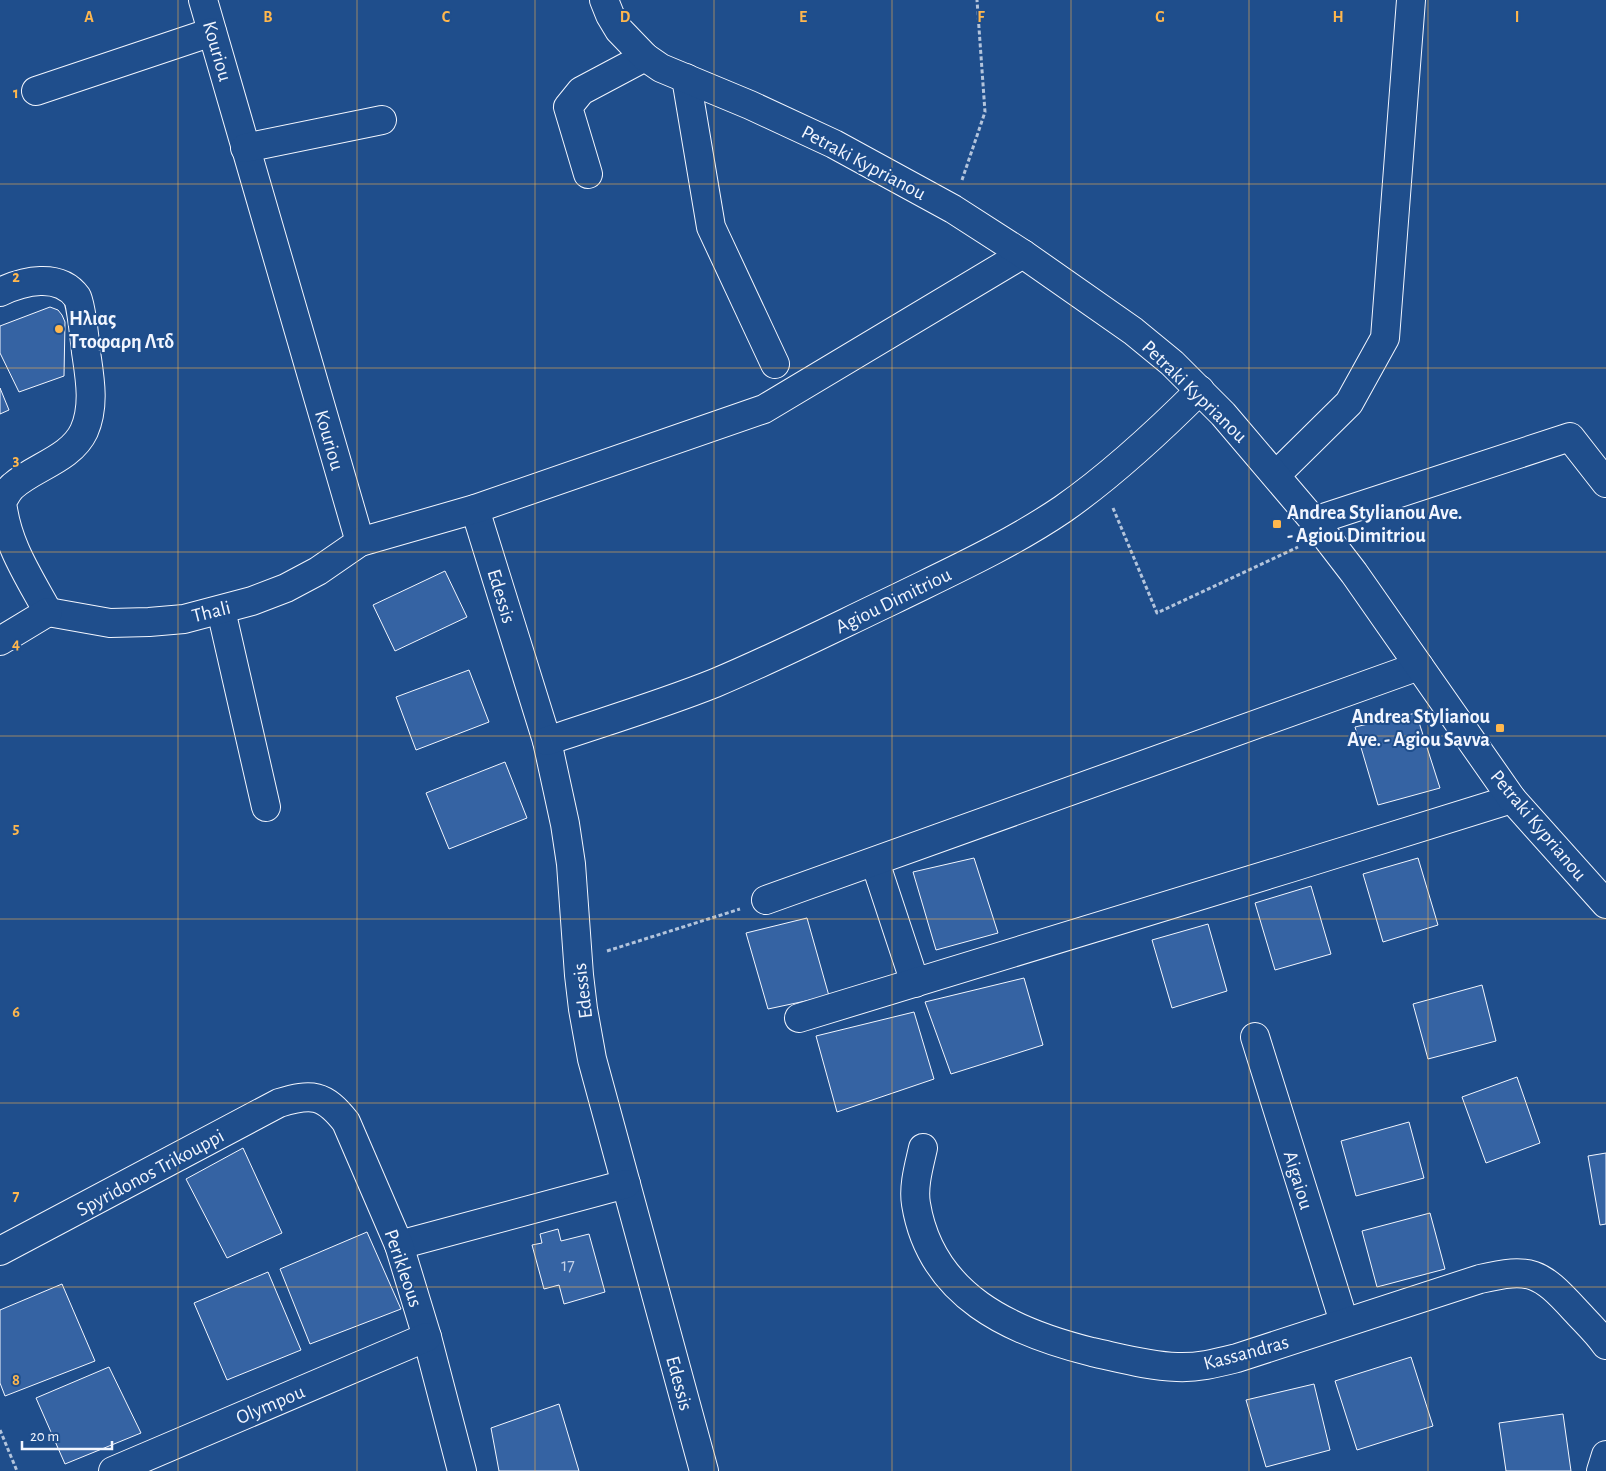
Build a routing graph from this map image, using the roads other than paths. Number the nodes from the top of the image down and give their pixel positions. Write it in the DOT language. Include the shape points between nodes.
graph roads {
  1 [pos="203,0"];
  2 [pos="604,0"];
  3 [pos="1411,0"];
  4 [pos="212,32"];
  5 [pos="646,57"];
  6 [pos="686,78"];
  7 [pos="36,91"];
  8 [pos="382,120"];
  9 [pos="246,148"];
  10 [pos="588,174"];
  11 [pos="1023,254"];
  12 [pos="0,292"];
  13 [pos="775,364"];
  14 [pos="1200,390"];
  15 [pos="1276,476"];
  16 [pos="1606,482"];
  17 [pos="475,509"];
  18 [pos="1319,528"];
  19 [pos="360,542"];
  20 [pos="221,610"];
  21 [pos="48,612"];
  22 [pos="0,641"];
  23 [pos="1419,666"];
  24 [pos="547,741"];
  25 [pos="1512,799"];
  26 [pos="266,807"];
  27 [pos="875,862"];
  28 [pos="766,900"];
  29 [pos="1606,904"];
  30 [pos="914,983"];
  31 [pos="799,1018"];
  32 [pos="1254,1038"];
  33 [pos="301,1097"];
  34 [pos="922,1148"];
  35 [pos="626,1184"];
  36 [pos="398,1245"];
  37 [pos="0,1251"];
  38 [pos="1344,1322"];
  39 [pos="427,1338"];
  40 [pos="1606,1345"];
  41 [pos="1606,1455"];
  42 [pos="113,1471"];
  43 [pos="462,1471"];
  44 [pos="704,1471"];
  45 [pos="1601,1471"];
  1 -- 4 [label="street, Kouriou"];
  2 -- 5 [label="street, Petraki Kyprianou" via="619,30"];
  3 -- 15 [label="street" via="1386,338 1349,403"];
  4 -- 7 [label="street"];
  4 -- 9 [label="street, Kouriou"];
  5 -- 6 [label="street, Petraki Kyprianou" via="661,68"];
  5 -- 10 [label="street" via="581,91 568,106"];
  6 -- 11 [label="street, Petraki Kyprianou" via="834,144 952,209"];
  6 -- 13 [label="street" via="711,227"];
  8 -- 9 [label="street"];
  9 -- 19 [label="street, Kouriou"];
  11 -- 14 [label="street, Petraki Kyprianou" via="1133,331"];
  11 -- 17 [label="street" via="764,410"];
  12 -- 21 [label="street" via="47,280 63,284 78,298 91,385 90,411 83,432 70,449 12,487 2,502 12,545"];
  14 -- 15 [label="street, Petraki Kyprianou"];
  14 -- 24 [label="street, Agiou Dimitriou" via="1158,432 1101,480 1062,509 996,548 935,580 714,683"];
  15 -- 18 [label="street, Petraki Kyprianou"];
  16 -- 18 [label="street" via="1570,436"];
  17 -- 19 [label="street"];
  17 -- 24 [label="street, Edessis"];
  18 -- 23 [label="street, Petraki Kyprianou"];
  19 -- 20 [label="street, Thali" via="286,588"];
  20 -- 21 [label="street, Thali" via="184,619 110,623"];
  20 -- 26 [label="street"];
  21 -- 22 [label="street"];
  23 -- 25 [label="street, Petraki Kyprianou"];
  23 -- 27 [label="street"];
  24 -- 35 [label="street, Edessis" via="571,864 583,1009 592,1059"];
  25 -- 29 [label="street, Petraki Kyprianou"];
  25 -- 30 [label="street"];
  27 -- 28 [label="street"];
  27 -- 30 [label="street"];
  30 -- 31 [label="street"];
  32 -- 38 [label="street, Aigaiou"];
  33 -- 36 [label="street, Perikleous" via="317,1098 335,1108 346,1122"];
  33 -- 37 [label="street, Spyridonos Trikouppi" via="279,1104"];
  34 -- 38 [label="street, Kassandras" via="915,1202 920,1225 938,1264 950,1280 983,1309 1030,1334 1124,1359 1179,1367 1237,1358"];
  35 -- 36 [label="street"];
  35 -- 44 [label="street, Edessis"];
  36 -- 39 [label="street, Perikleous"];
  38 -- 40 [label="street, Kassandras" via="1480,1279 1514,1272 1530,1274 1554,1287"];
  39 -- 42 [label="street, Olympou"];
  39 -- 43 [label="street, Perikleous"];
  41 -- 45 [label="street"];
}
